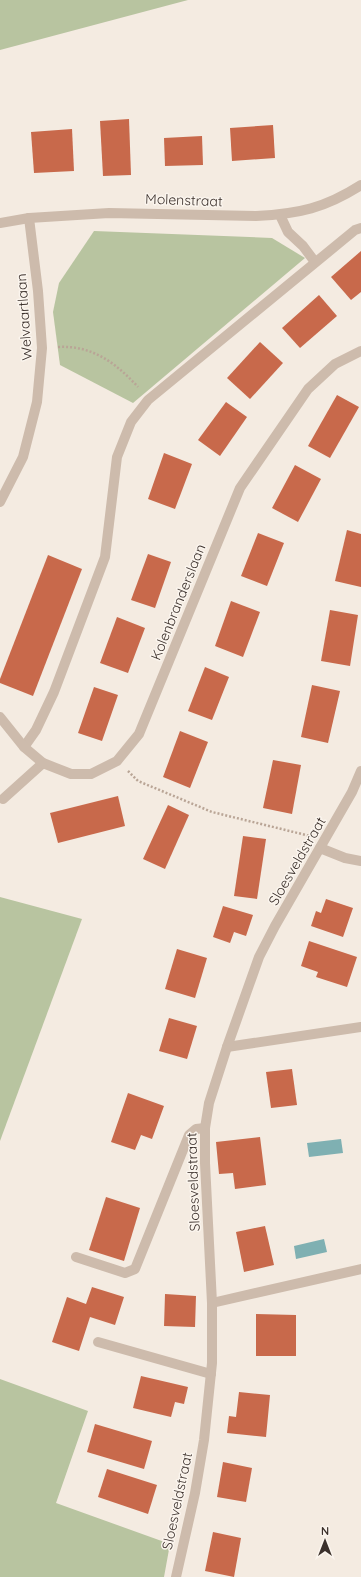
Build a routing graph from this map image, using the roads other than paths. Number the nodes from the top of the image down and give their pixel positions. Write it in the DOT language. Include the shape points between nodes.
graph roads {
  1 [pos="361,185"];
  2 [pos="280,215"];
  3 [pos="29,218"];
  4 [pos="0,223"];
  5 [pos="361,228"];
  6 [pos="315,262"];
  7 [pos="361,351"];
  8 [pos="0,502"];
  9 [pos="0,717"];
  10 [pos="24,746"];
  11 [pos="43,763"];
  12 [pos="361,770"];
  13 [pos="3,799"];
  14 [pos="322,845"];
  15 [pos="361,861"];
  16 [pos="361,1027"];
  17 [pos="227,1047"];
  18 [pos="205,1128"];
  19 [pos="76,1257"];
  20 [pos="361,1269"];
  21 [pos="212,1303"];
  22 [pos="98,1342"];
  23 [pos="211,1374"];
  24 [pos="176,1577"];
  1 -- 2 [label="street, Molenstraat" via="342,198 322,206"];
  2 -- 3 [label="street, Molenstraat" via="109,213"];
  2 -- 6 [label="street" via="288,232"];
  3 -- 4 [label="street, Molenstraat"];
  3 -- 8 [label="street, Welvaartlaan" via="42,348 37,402 23,458"];
  5 -- 6 [label="street"];
  6 -- 10 [label="street" via="148,400 131,422 116,458 105,557 54,692 36,730"];
  7 -- 11 [label="street, Kolenbranderslaan" via="335,364 308,389 240,488 139,734 118,761 91,774 71,774"];
  9 -- 10 [label="street, Kolenbranderslaan"];
  10 -- 11 [label="street, Kolenbranderslaan"];
  11 -- 13 [label="street"];
  12 -- 14 [label="street, Sloesveldstraat" via="352,792"];
  14 -- 15 [label="street" via="345,858"];
  14 -- 17 [label="street, Sloesveldstraat" via="259,957"];
  16 -- 17 [label="street"];
  17 -- 18 [label="street, Sloesveldstraat"];
  18 -- 19 [label="street" via="189,1135 135,1269 125,1273"];
  18 -- 21 [label="street, Sloesveldstraat"];
  20 -- 21 [label="street"];
  21 -- 23 [label="street, Sloesveldstraat"];
  22 -- 23 [label="street"];
  23 -- 24 [label="street, Sloesveldstraat" via="204,1440"];
}
